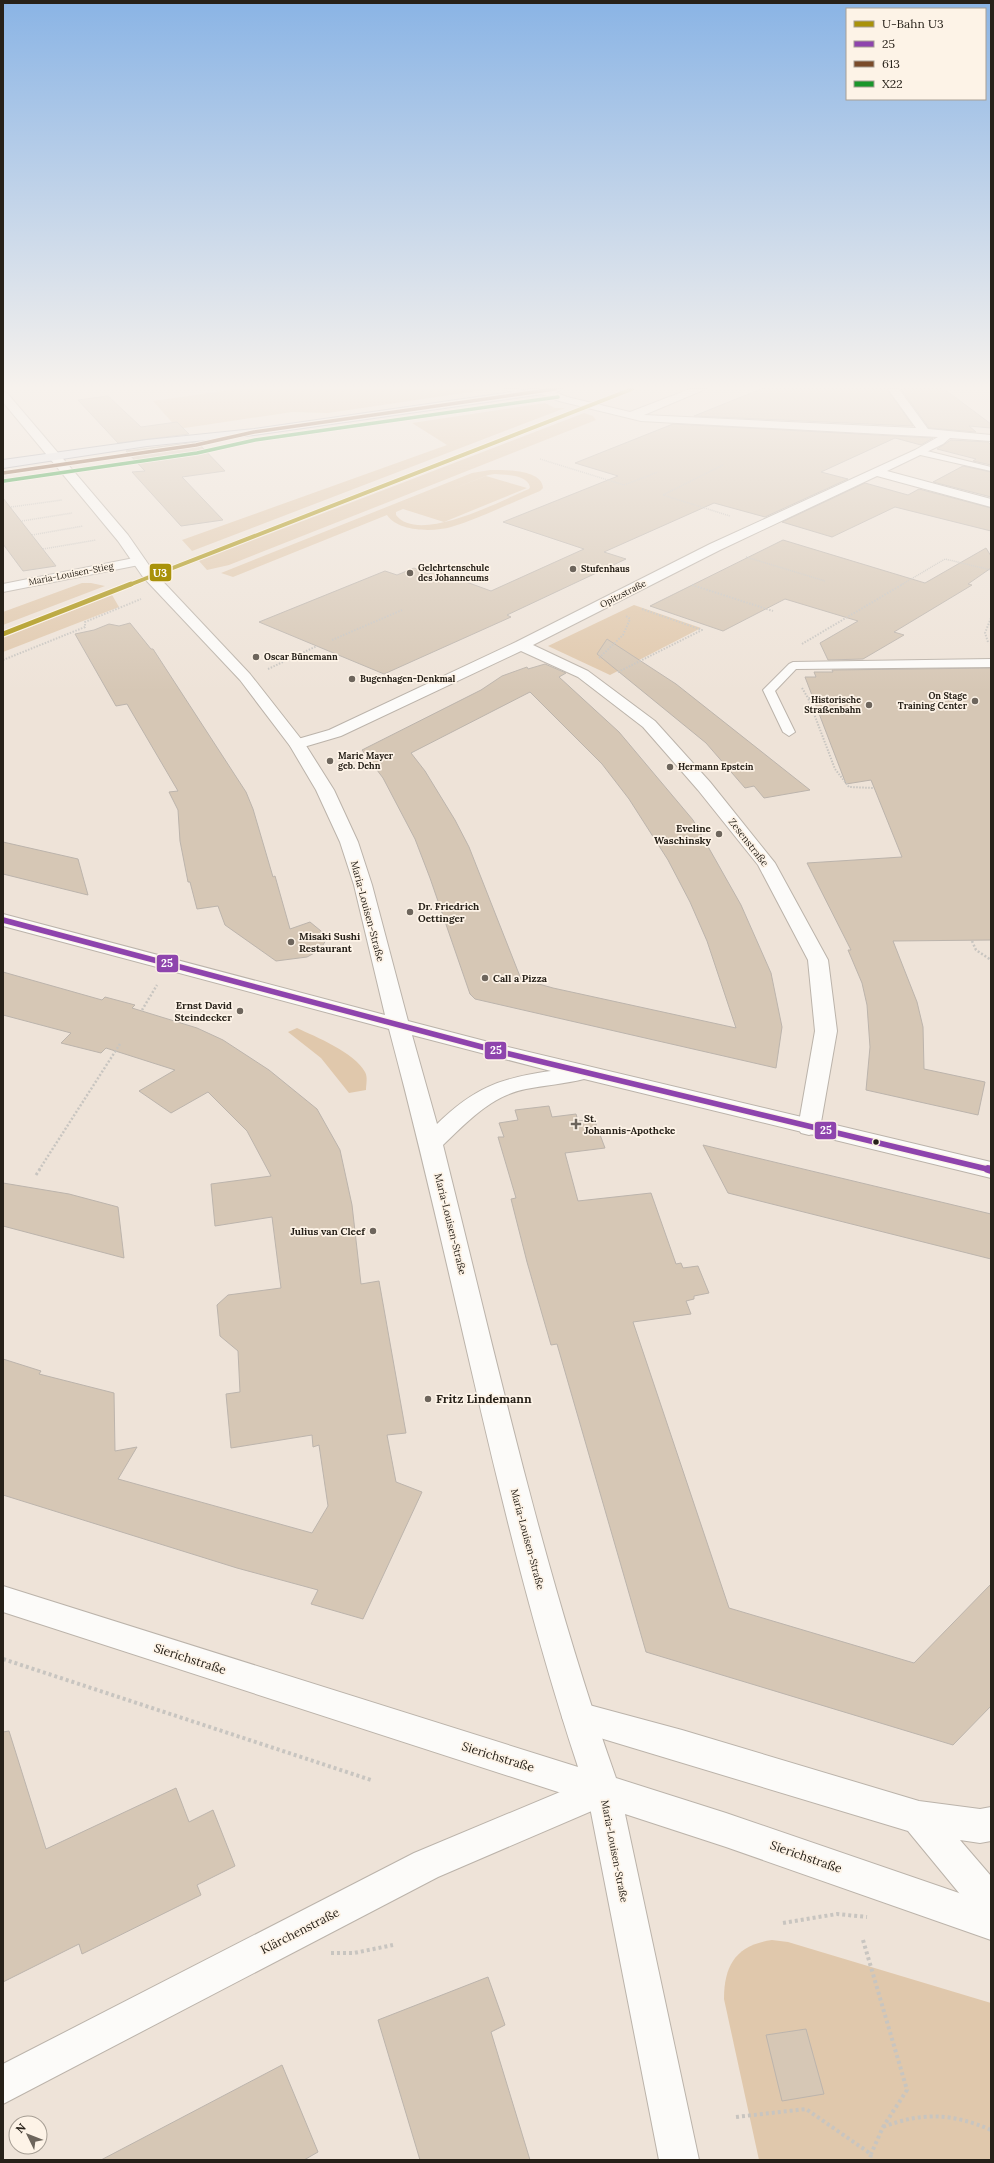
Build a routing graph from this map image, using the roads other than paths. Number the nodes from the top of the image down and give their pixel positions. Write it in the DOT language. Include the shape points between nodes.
graph roads {
  1 [pos="83,490"];
  2 [pos="838,490"];
  3 [pos="942,490"];
  4 [pos="991,503"];
  5 [pos="139,561"];
  6 [pos="3,588"];
  7 [pos="521,645"];
  8 [pos="991,663"];
  9 [pos="789,732"];
  10 [pos="297,744"];
  11 [pos="3,920"];
  12 [pos="398,1023"];
  13 [pos="585,1072"];
  14 [pos="809,1128"];
  15 [pos="431,1142"];
  16 [pos="991,1170"];
  17 [pos="3,1600"];
  18 [pos="578,1717"];
  19 [pos="603,1790"];
  20 [pos="919,1818"];
  21 [pos="991,1824"];
  22 [pos="991,1903"];
  23 [pos="991,1922"];
  24 [pos="3,2084"];
  25 [pos="679,2160"];
  1 -- 5 [label="street, Maria-Louisen-Straße"];
  2 -- 7 [label="street, Opitzstraße"];
  3 -- 4 [label="street"];
  5 -- 6 [label="street, Maria-Louisen-Stieg"];
  5 -- 10 [label="street, Maria-Louisen-Straße" via="245,677"];
  7 -- 10 [label="street, Opitzstraße" via="335,733"];
  7 -- 14 [label="street, Zesenstraße" via="554,658 586,676 650,724 766,863 818,960 826,1031"];
  8 -- 9 [label="lane" via="793,666 769,690"];
  10 -- 12 [label="street, Maria-Louisen-Straße" via="325,790 349,842 363,885"];
  11 -- 12 [label="street"];
  12 -- 13 [label="street"];
  12 -- 15 [label="street, Maria-Louisen-Straße"];
  13 -- 14 [label="street"];
  13 -- 15 [label="street" via="509,1085 478,1100"];
  14 -- 16 [label="street"];
  15 -- 18 [label="street, Maria-Louisen-Straße" via="528,1543"];
  17 -- 19 [label="street, Sierichstraße"];
  18 -- 19 [label="street, Maria-Louisen-Straße"];
  18 -- 20 [label="street"];
  19 -- 23 [label="street, Sierichstraße"];
  19 -- 24 [label="street, Klärchenstraße" via="426,1865"];
  19 -- 25 [label="street, Maria-Louisen-Straße"];
  20 -- 21 [label="street" via="980,1826"];
  20 -- 22 [label="street"];
}
